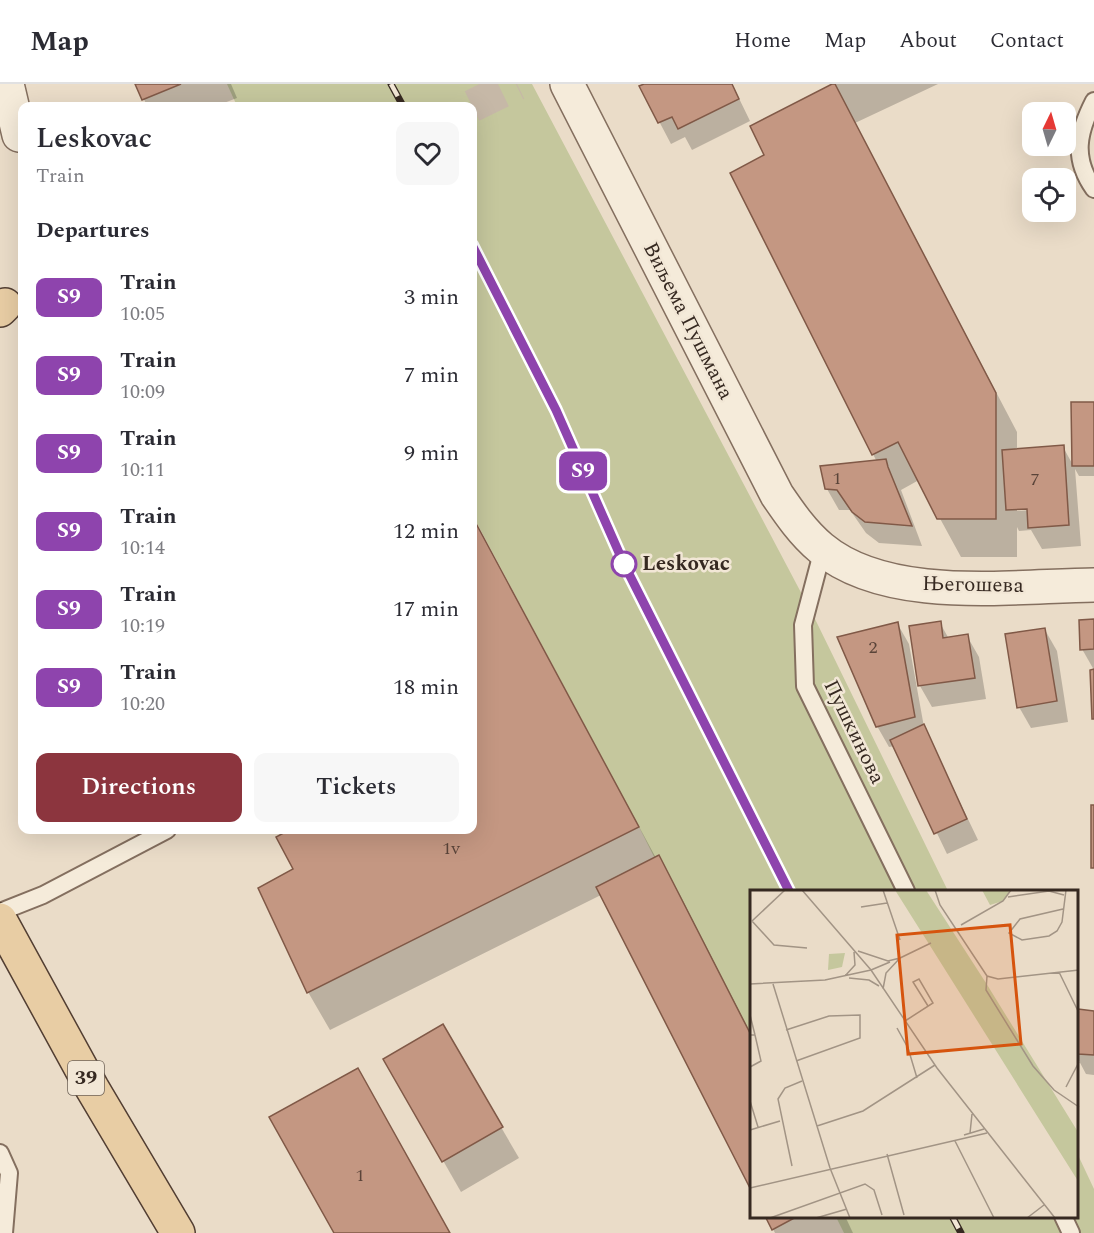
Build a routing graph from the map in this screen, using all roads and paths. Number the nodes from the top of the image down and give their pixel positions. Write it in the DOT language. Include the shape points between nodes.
graph roads {
  1 [pos="7,84"];
  2 [pos="567,84"];
  3 [pos="1094,101"];
  4 [pos="18,131"];
  5 [pos="1094,189"];
  6 [pos="823,549"];
  7 [pos="1094,585"];
  8 [pos="159,834"];
  9 [pos="906,890"];
  10 [pos="0,912"];
  11 [pos="0,920"];
  12 [pos="0,1154"];
  13 [pos="1064,1218"];
  14 [pos="4,1233"];
  15 [pos="178,1233"];
  16 [pos="1071,1233"];
  1 -- 4 [label="street"];
  2 -- 6 [label="street, Виљема Пушмана" via="777,495 800,528"];
  3 -- 5 [label="lane" via="1082,125 1079,153"];
  6 -- 7 [label="street, Његошева" via="862,572 931,588"];
  6 -- 9 [label="lane, Пушкинова" via="803,625 805,686"];
  8 -- 10 [label="lane" via="43,895"];
  11 -- 15 [label="main road, 39" via="92,1088"];
  12 -- 14 [label="lane" via="9,1173"];
  13 -- 16 [label="lane"];
}
